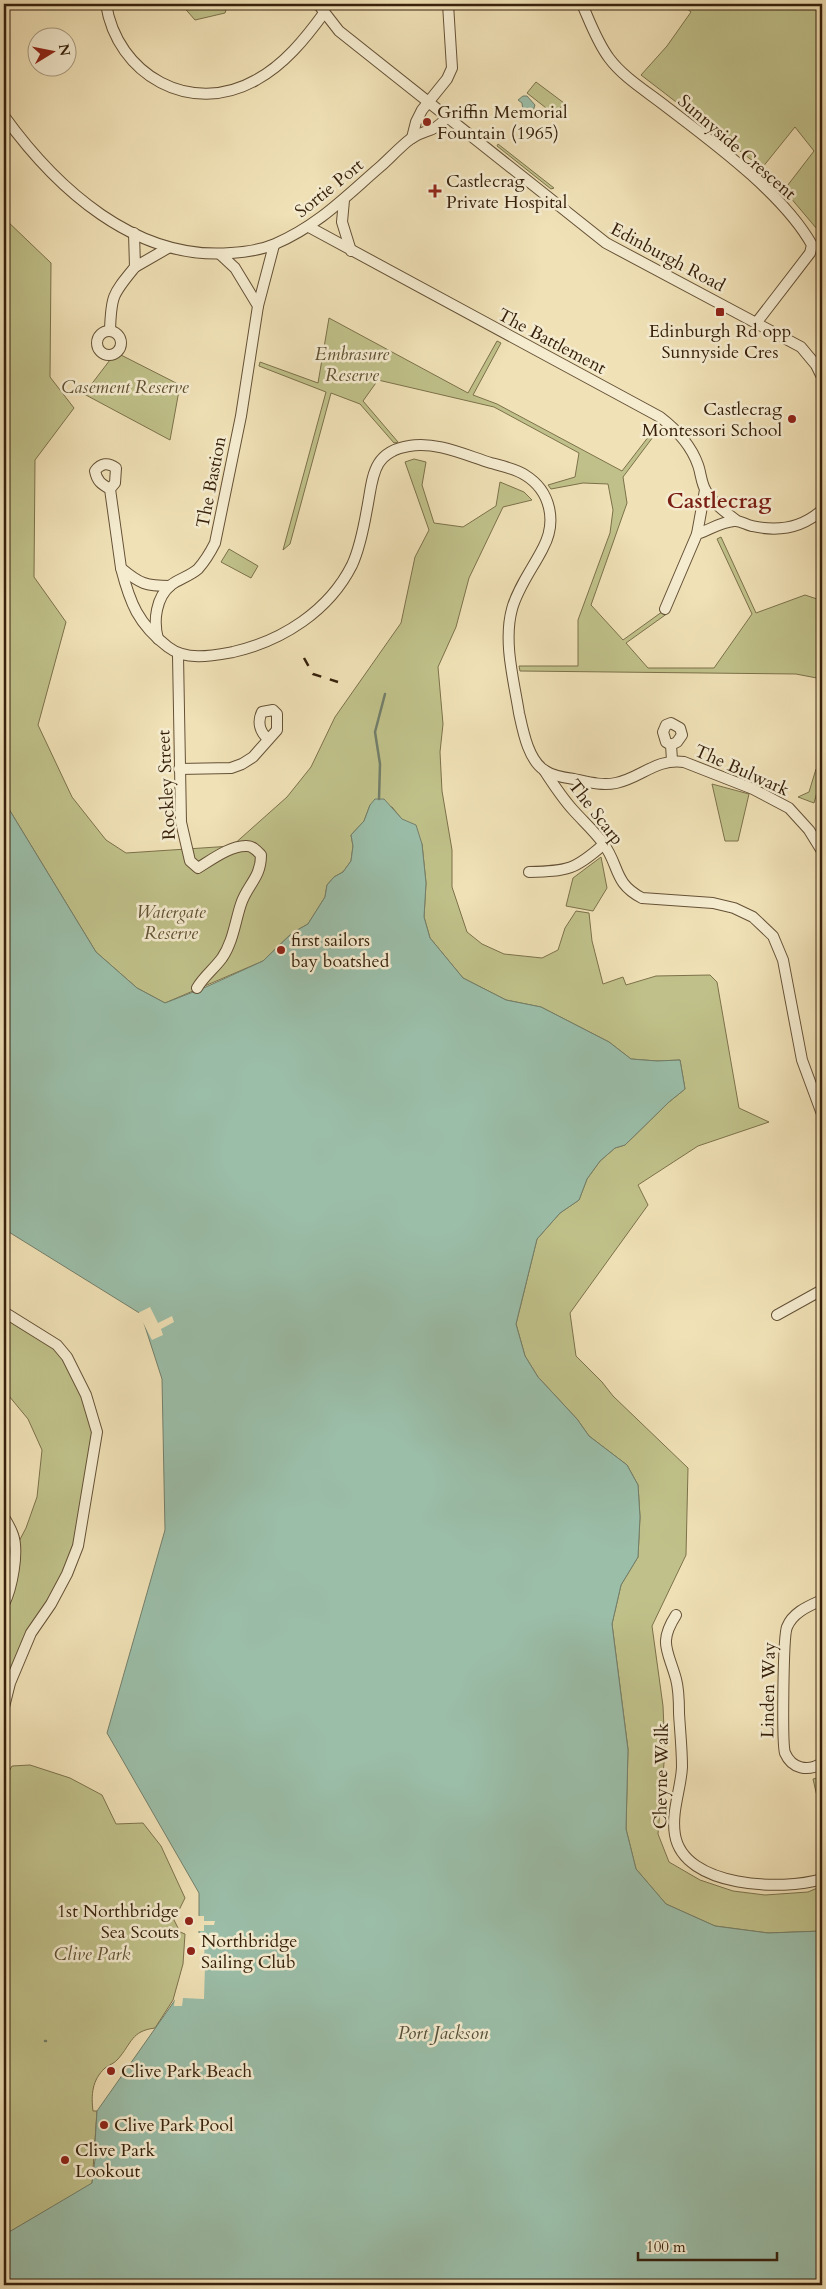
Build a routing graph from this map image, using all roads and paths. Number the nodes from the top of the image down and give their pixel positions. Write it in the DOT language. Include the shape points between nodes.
graph roads {
  1 [pos="106,4"];
  2 [pos="318,4"];
  3 [pos="448,4"];
  4 [pos="582,4"];
  5 [pos="324,13"];
  6 [pos="428,102"];
  7 [pos="4,116"];
  8 [pos="447,117"];
  9 [pos="412,138"];
  10 [pos="344,200"];
  11 [pos="309,227"];
  12 [pos="134,233"];
  13 [pos="274,245"];
  14 [pos="168,248"];
  15 [pos="352,251"];
  16 [pos="220,254"];
  17 [pos="135,267"];
  18 [pos="258,306"];
  19 [pos="757,322"];
  20 [pos="110,331"];
  21 [pos="822,377"];
  22 [pos="110,489"];
  23 [pos="705,490"];
  24 [pos="822,510"];
  25 [pos="736,520"];
  26 [pos="698,529"];
  27 [pos="121,568"];
  28 [pos="170,586"];
  29 [pos="665,608"];
  30 [pos="158,640"];
  31 [pos="178,655"];
  32 [pos="268,739"];
  33 [pos="671,745"];
  34 [pos="672,760"];
  35 [pos="179,769"];
  36 [pos="544,770"];
  37 [pos="604,844"];
  38 [pos="822,851"];
  39 [pos="529,872"];
  40 [pos="197,988"];
  41 [pos="822,1114"];
  42 [pos="822,1290"];
  43 [pos="4,1312"];
  44 [pos="777,1315"];
  45 [pos="4,1517"];
  46 [pos="822,1600"];
  47 [pos="4,1604"];
  48 [pos="676,1615"];
  49 [pos="4,1707"];
  50 [pos="822,1763"];
  51 [pos="822,1879"];
  1 -- 5 [label="street" via="116,37 141,71 180,91 212,94 236,89 256,80 280,63 307,37"];
  2 -- 5 [label="street, Edinburgh Road"];
  3 -- 6 [label="street, Sortie Port" via="452,68"];
  4 -- 19 [label="street, Sunnyside Crescent" via="609,59 773,195 812,245 810,253"];
  5 -- 6 [label="street, Edinburgh Road" via="339,31"];
  6 -- 8 [label="street, Edinburgh Road"];
  6 -- 9 [label="street, Sortie Port" via="416,122"];
  7 -- 12 [label="street, Sortie Port" via="50,173 75,196"];
  8 -- 9 [label="street, Sortie Port" via="439,127"];
  8 -- 19 [label="street, Edinburgh Road" via="606,244"];
  9 -- 10 [label="street, Sortie Port"];
  10 -- 11 [label="street, Sortie Port"];
  10 -- 15 [label="street" via="342,222"];
  11 -- 13 [label="street, Sortie Port"];
  11 -- 15 [label="street, The Battlement"];
  12 -- 14 [label="street, Sortie Port"];
  12 -- 17 [label="street"];
  13 -- 16 [label="street, Sortie Port"];
  13 -- 18 [label="street, The Bastion"];
  14 -- 16 [label="street, Sortie Port"];
  14 -- 17 [label="street"];
  15 -- 23 [label="street, The Battlement" via="660,417 688,444"];
  16 -- 18 [label="street" via="235,268"];
  17 -- 20 [label="street" via="115,292"];
  18 -- 28 [label="street, The Bastion" via="241,416 215,543 197,570"];
  19 -- 21 [label="street, Edinburgh Road" via="800,347"];
  22 -- 27 [label="street"];
  23 -- 25 [label="street, The Battlement" via="722,510"];
  23 -- 26 [label="street, The Battlement"];
  24 -- 25 [label="street" via="796,526 776,529"];
  25 -- 26 [label="street"];
  26 -- 29 [label="street, The Battlement"];
  27 -- 28 [label="street" via="139,583"];
  27 -- 30 [label="street" via="129,600 141,622"];
  28 -- 30 [label="street" via="156,615"];
  30 -- 31 [label="street"];
  31 -- 35 [label="street, Rockley Street"];
  31 -- 36 [label="street" via="216,655 263,644 292,630 319,609 352,564 368,508 370,479 380,461 394,449 412,445 433,446 497,465 524,474 539,486 551,514 544,546 512,609 509,638 522,731 531,753"];
  32 -- 35 [label="street" via="253,757 230,768"];
  33 -- 34 [label="street"];
  34 -- 36 [label="street, The Bulwark" via="618,783 604,785"];
  34 -- 38 [label="street, The Bulwark" via="753,789 789,808"];
  35 -- 40 [label="street, Rockley Street" via="180,822 190,861 198,868 248,846 261,855 260,872 242,902 235,930 222,958"];
  36 -- 37 [label="street, The Scarp"];
  37 -- 39 [label="street" via="583,863 562,871"];
  37 -- 41 [label="street, The Scarp" via="624,886 632,893 642,898 713,903 734,908 753,916 773,936 783,960 802,1060"];
  42 -- 44 [label="street"];
  43 -- 49 [label="street" via="57,1344 67,1357 86,1395 96,1432 78,1546 51,1604 31,1633 10,1683"];
  45 -- 47 [label="street" via="14,1544 12,1586"];
  46 -- 50 [label="street, Linden Way" via="797,1613 786,1628 784,1670 784,1751 797,1767 808,1770"];
  48 -- 51 [label="street, Cheyne Walk" via="665,1636 664,1647 678,1694 682,1767 675,1836 681,1849 703,1871 739,1882 792,1884"];
}
